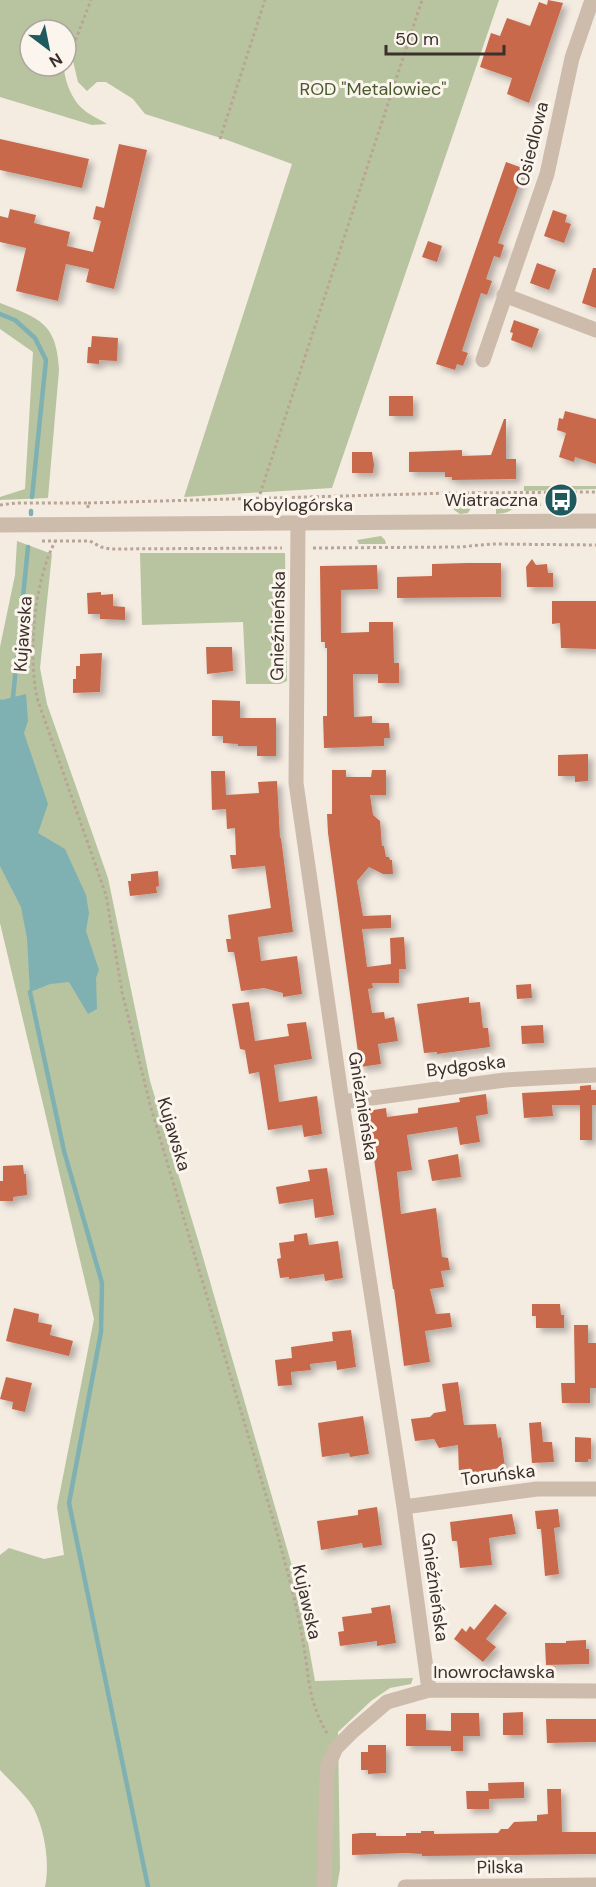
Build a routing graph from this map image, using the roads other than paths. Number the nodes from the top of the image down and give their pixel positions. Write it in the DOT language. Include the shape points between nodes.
graph roads {
  1 [pos="592,0"];
  2 [pos="504,295"];
  3 [pos="596,330"];
  4 [pos="483,360"];
  5 [pos="596,521"];
  6 [pos="298,524"];
  7 [pos="0,525"];
  8 [pos="596,1075"];
  9 [pos="342,1102"];
  10 [pos="596,1489"];
  11 [pos="404,1507"];
  12 [pos="429,1690"];
  13 [pos="596,1691"];
  14 [pos="596,1885"];
  15 [pos="324,1887"];
  16 [pos="405,1887"];
  1 -- 2 [label="street, Osiedlowa" via="572,58 547,174"];
  2 -- 3 [label="street"];
  2 -- 4 [label="street, Osiedlowa"];
  5 -- 6 [label="street, Kobylogórska"];
  6 -- 7 [label="street, Kobylogórska"];
  6 -- 9 [label="street, Gnieźnieńska" via="296,783"];
  8 -- 9 [label="street, Bydgoska" via="505,1080"];
  9 -- 11 [label="street, Gnieźnieńska"];
  10 -- 11 [label="street, Toruńska" via="537,1490"];
  11 -- 12 [label="street, Gnieźnieńska"];
  12 -- 13 [label="street, Inowrocławska"];
  12 -- 15 [label="street, Inowrocławska" via="387,1702 336,1748 327,1768"];
  14 -- 16 [label="street, Pilska"];
}
